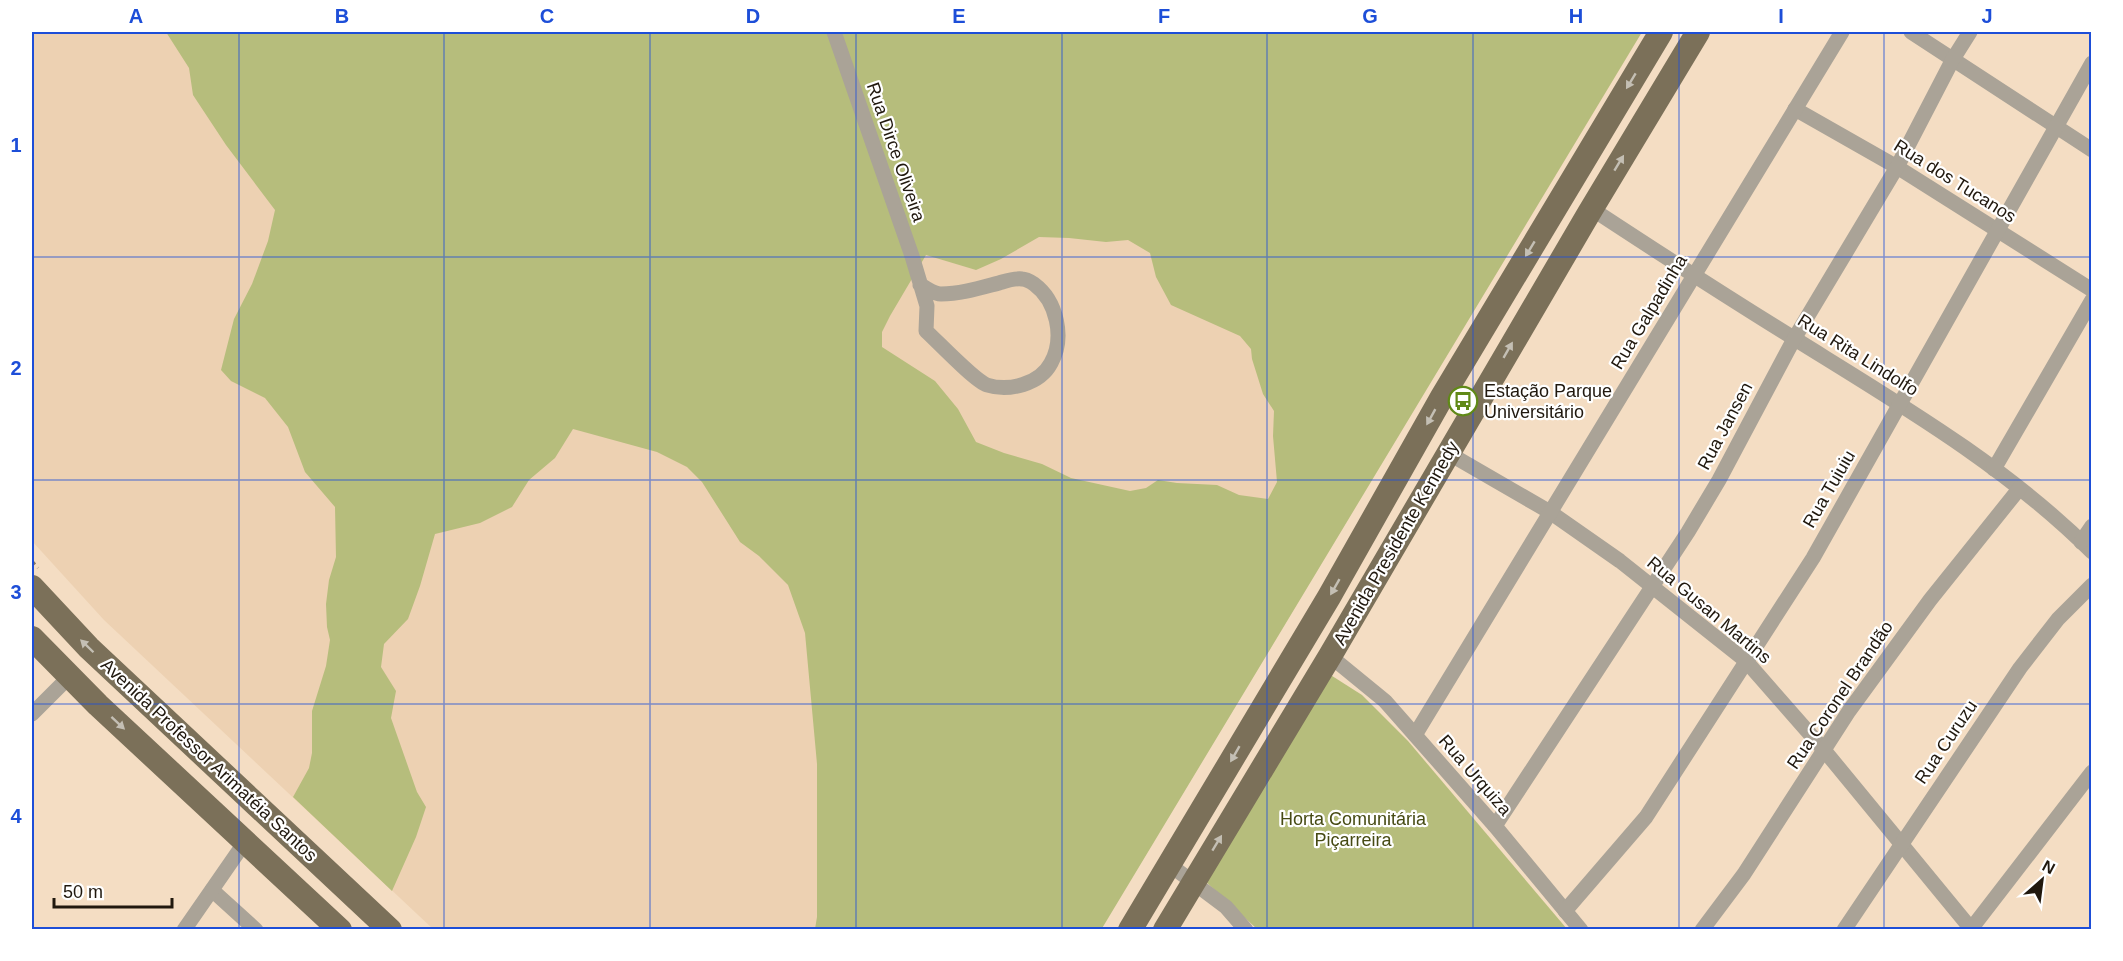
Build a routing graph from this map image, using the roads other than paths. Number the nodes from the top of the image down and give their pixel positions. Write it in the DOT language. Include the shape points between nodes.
graph roads {
  1 [pos="834,32"];
  2 [pos="1698,32"];
  3 [pos="1842,32"];
  4 [pos="1911,32"];
  5 [pos="1970,32"];
  6 [pos="1657,38"];
  7 [pos="1953,59"];
  8 [pos="1681,61"];
  9 [pos="2091,63"];
  10 [pos="1795,109"];
  11 [pos="2056,126"];
  12 [pos="2091,150"];
  13 [pos="1897,168"];
  14 [pos="1592,209"];
  15 [pos="1997,230"];
  16 [pos="1694,275"];
  17 [pos="920,285"];
  18 [pos="2091,290"];
  19 [pos="2091,300"];
  20 [pos="1794,339"];
  21 [pos="1899,403"];
  22 [pos="1448,453"];
  23 [pos="1994,469"];
  24 [pos="2019,489"];
  25 [pos="1550,512"];
  26 [pos="2091,526"];
  27 [pos="2086,547"];
  28 [pos="2091,585"];
  29 [pos="1652,586"];
  30 [pos="32,587"];
  31 [pos="32,639"];
  32 [pos="1330,656"];
  33 [pos="1746,661"];
  34 [pos="69,677"];
  35 [pos="32,714"];
  36 [pos="1415,735"];
  37 [pos="1824,750"];
  38 [pos="210,760"];
  39 [pos="2091,772"];
  40 [pos="208,807"];
  41 [pos="1495,826"];
  42 [pos="245,842"];
  43 [pos="1901,845"];
  44 [pos="1170,865"];
  45 [pos="1193,882"];
  46 [pos="212,890"];
  47 [pos="1565,911"];
  48 [pos="382,922"];
  49 [pos="1971,929"];
  50 [pos="184,930"];
  51 [pos="256,930"];
  52 [pos="340,930"];
  53 [pos="345,930"];
  54 [pos="1130,930"];
  55 [pos="1165,930"];
  56 [pos="1246,930"];
  57 [pos="1581,930"];
  58 [pos="1702,930"];
  59 [pos="1844,930"];
  1 -- 17 [label="street, Rua Dirce Oliveira"];
  2 -- 8 [label="main road, Avenida Presidente Kennedy"];
  3 -- 10 [label="street, Rua Galpadinha"];
  4 -- 7 [label="street"];
  5 -- 7 [label="street, Rua Jansen"];
  6 -- 8 [label="main road"];
  6 -- 44 [label="main road, Avenida Presidente Kennedy, one-way" via="1460,366"];
  7 -- 11 [label="street"];
  7 -- 13 [label="street, Rua Jansen"];
  14 -- 8 [label="main road, Avenida Presidente Kennedy, one-way"];
  9 -- 11 [label="street, Rua Tuiuiu"];
  10 -- 13 [label="street, Rua dos Tucanos"];
  10 -- 16 [label="street, Rua Galpadinha"];
  11 -- 12 [label="street"];
  11 -- 15 [label="street, Rua Tuiuiu"];
  13 -- 15 [label="street, Rua dos Tucanos"];
  13 -- 20 [label="street, Rua Jansen"];
  14 -- 16 [label="street, Rua Rita Lindolfo"];
  22 -- 14 [label="main road, Avenida Presidente Kennedy, one-way"];
  15 -- 18 [label="street, Rua dos Tucanos"];
  15 -- 21 [label="street, Rua Tuiuiu"];
  16 -- 20 [label="street, Rua Rita Lindolfo"];
  16 -- 25 [label="street, Rua Galpadinha"];
  17 -- 17 [label="street, Rua Dirce Oliveira" via="927,306 926,331 974,378 1003,388 1024,385 1051,363 1056,350 1057,321 1034,284 1023,279 967,292 938,294"];
  19 -- 23 [label="street"];
  20 -- 21 [label="street, Rua Rita Lindolfo"];
  20 -- 29 [label="street, Rua Jansen" via="1719,480"];
  21 -- 23 [label="street, Rua Rita Lindolfo"];
  21 -- 33 [label="street, Rua Tuiuiu" via="1813,558"];
  22 -- 25 [label="street, Rua Gusan Martins"];
  22 -- 32 [label="main road, Avenida Presidente Kennedy"];
  23 -- 24 [label="street, Rua Rita Lindolfo"];
  24 -- 27 [label="street, Rua Rita Lindolfo"];
  24 -- 37 [label="street, Rua Coronel Brandão" via="1930,600"];
  25 -- 29 [label="street, Rua Gusan Martins"];
  25 -- 36 [label="street, Rua Galpadinha"];
  26 -- 27 [label="street"];
  28 -- 43 [label="street, Rua Curuzu" via="2019,668"];
  29 -- 33 [label="street, Rua Gusan Martins"];
  29 -- 41 [label="street, Rua Jansen"];
  38 -- 30 [label="main road, Avenida Professor Arimatéia Santos, one-way" via="89,648"];
  31 -- 34 [label="main road, Avenida Professor Arimatéia Santos"];
  32 -- 36 [label="street, Rua Urquiza" via="1385,701"];
  45 -- 32 [label="main road, Avenida Presidente Kennedy, one-way"];
  33 -- 37 [label="street, Rua Gusan Martins"];
  33 -- 47 [label="street, Rua Tuiuiu" via="1646,818"];
  34 -- 35 [label="street"];
  34 -- 40 [label="main road, Avenida Professor Arimatéia Santos, one-way"];
  36 -- 41 [label="street, Rua Urquiza"];
  37 -- 43 [label="street, Rua Gusan Martins"];
  37 -- 58 [label="street, Rua Coronel Brandão" via="1744,874"];
  38 -- 40 [label="main road" via="230,791 274,831 278,837 276,851 266,849 248,831"];
  38 -- 48 [label="main road, Avenida Professor Arimatéia Santos"];
  39 -- 49 [label="street"];
  40 -- 42 [label="main road, Avenida Professor Arimatéia Santos"];
  41 -- 47 [label="street, Rua Urquiza"];
  42 -- 46 [label="street"];
  42 -- 52 [label="main road, Avenida Professor Arimatéia Santos"];
  43 -- 49 [label="street, Rua Gusan Martins"];
  43 -- 59 [label="street, Rua Curuzu"];
  44 -- 45 [label="street"];
  44 -- 54 [label="main road, Avenida Presidente Kennedy"];
  45 -- 55 [label="main road, Avenida Presidente Kennedy"];
  45 -- 56 [label="street" via="1226,907"];
  46 -- 50 [label="street"];
  46 -- 51 [label="street"];
  47 -- 57 [label="street, Rua Urquiza"];
  48 -- 53 [label="main road" via="328,889 306,868 297,866 296,876"];
}
